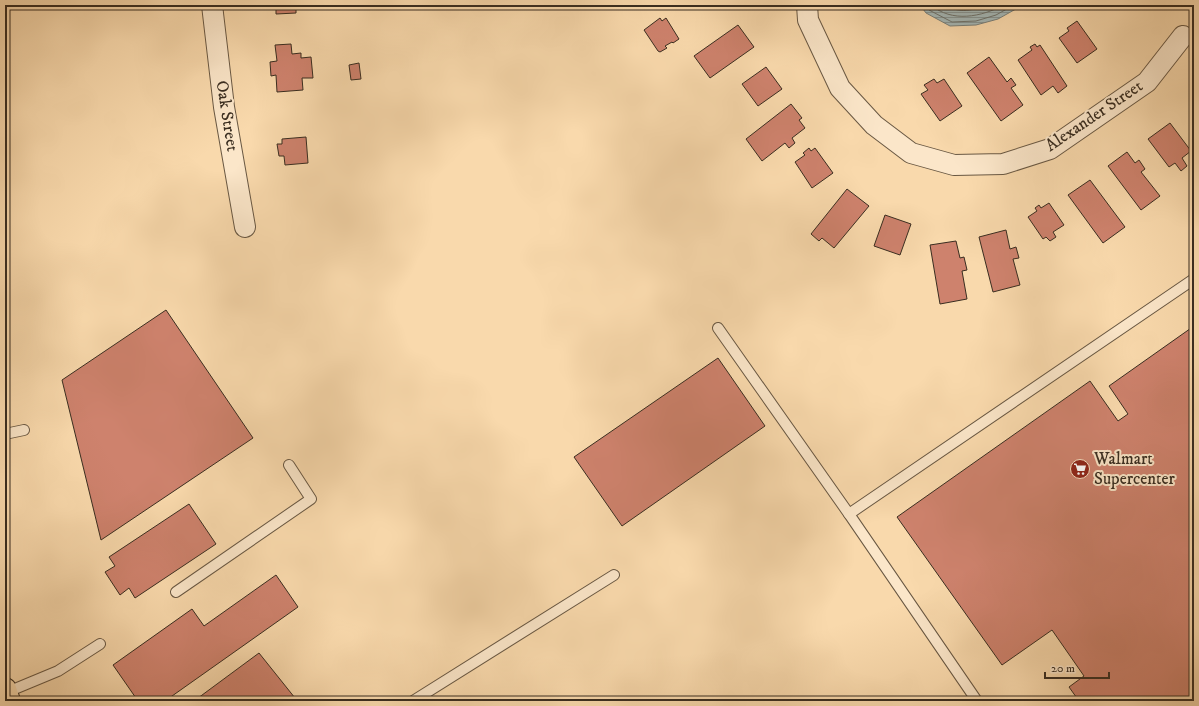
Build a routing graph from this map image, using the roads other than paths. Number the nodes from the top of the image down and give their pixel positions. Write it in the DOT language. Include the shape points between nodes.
graph roads {
  1 [pos="212,5"];
  2 [pos="807,5"];
  3 [pos="1183,36"];
  4 [pos="245,227"];
  5 [pos="1194,279"];
  6 [pos="718,328"];
  7 [pos="24,430"];
  8 [pos="5,434"];
  9 [pos="290,465"];
  10 [pos="848,514"];
  11 [pos="614,575"];
  12 [pos="176,592"];
  13 [pos="100,644"];
  14 [pos="6,694"];
  15 [pos="414,701"];
  16 [pos="977,701"];
  1 -- 4 [label="street, Oak Street" via="224,107"];
  2 -- 3 [label="street, Alexander Street" via="808,20 840,88 874,125 911,153 954,165 1002,164 1050,149 1147,82"];
  5 -- 10 [label="lane"];
  6 -- 10 [label="lane"];
  7 -- 8 [label="lane"];
  9 -- 12 [label="lane" via="311,499"];
  10 -- 16 [label="lane"];
  11 -- 15 [label="lane"];
  13 -- 14 [label="lane" via="58,671"];
}
